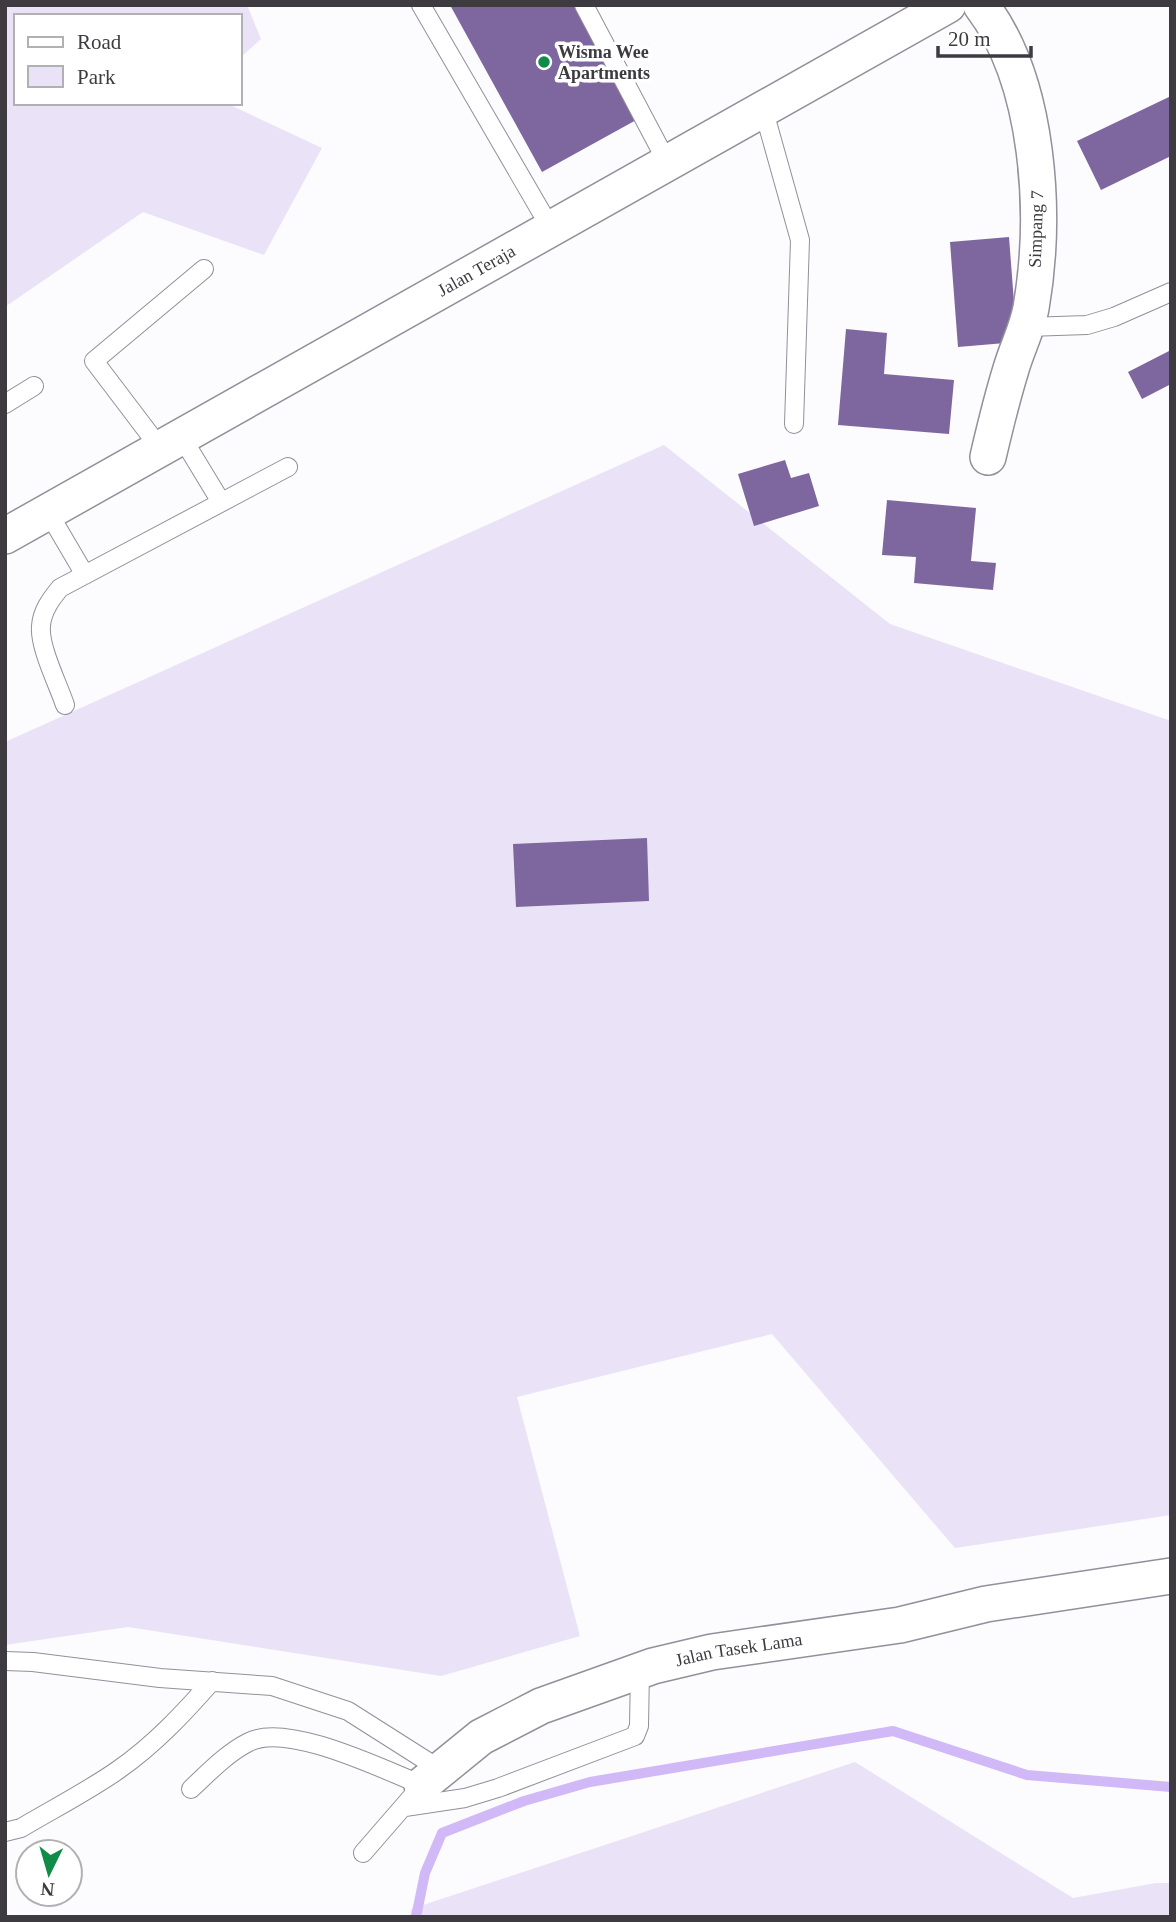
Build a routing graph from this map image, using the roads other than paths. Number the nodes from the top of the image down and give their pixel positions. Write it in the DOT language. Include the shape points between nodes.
graph roads {
  1 [pos="421,5"];
  2 [pos="584,5"];
  3 [pos="948,5"];
  4 [pos="981,5"];
  5 [pos="763,108"];
  6 [pos="667,162"];
  7 [pos="550,227"];
  8 [pos="204,269"];
  9 [pos="1171,292"];
  10 [pos="1027,327"];
  11 [pos="34,386"];
  12 [pos="5,404"];
  13 [pos="794,424"];
  14 [pos="170,442"];
  15 [pos="988,457"];
  16 [pos="288,467"];
  17 [pos="221,502"];
  18 [pos="48,512"];
  19 [pos="5,536"];
  20 [pos="85,575"];
  21 [pos="65,705"];
  22 [pos="1171,1576"];
  23 [pos="5,1661"];
  24 [pos="640,1670"];
  25 [pos="212,1681"];
  26 [pos="423,1787"];
  27 [pos="191,1788"];
  28 [pos="5,1832"];
  29 [pos="363,1853"];
  1 -- 7 [label="lane"];
  2 -- 6 [label="lane"];
  3 -- 5 [label="street, Jalan Teraja"];
  4 -- 10 [label="street, Simpang 7" via="1016,73 1032,129 1038,192"];
  5 -- 6 [label="street, Jalan Teraja"];
  5 -- 13 [label="lane" via="800,240"];
  6 -- 7 [label="street, Jalan Teraja"];
  7 -- 14 [label="street, Jalan Teraja"];
  8 -- 14 [label="lane" via="94,360"];
  9 -- 10 [label="lane" via="1087,326"];
  10 -- 15 [label="street, Simpang 7" via="1011,367"];
  11 -- 12 [label="lane"];
  14 -- 17 [label="lane"];
  14 -- 18 [label="street, Jalan Teraja"];
  16 -- 17 [label="lane"];
  17 -- 20 [label="lane"];
  18 -- 19 [label="street, Jalan Teraja"];
  18 -- 20 [label="lane"];
  20 -- 21 [label="lane" via="60,588 40,627"];
  22 -- 24 [label="street, Jalan Tasek Lama" via="986,1604 900,1625 712,1653"];
  23 -- 25 [label="lane"];
  24 -- 26 [label="street, Jalan Tasek Lama" via="541,1706 481,1737"];
  24 -- 26 [label="lane" via="635,1735 465,1798"];
  25 -- 26 [label="lane" via="272,1686 348,1711"];
  25 -- 28 [label="lane" via="182,1716 118,1770 21,1828"];
  26 -- 27 [label="lane" via="328,1747 286,1738 252,1740"];
  26 -- 29 [label="lane, Jalan Tasek Lama"];
}
